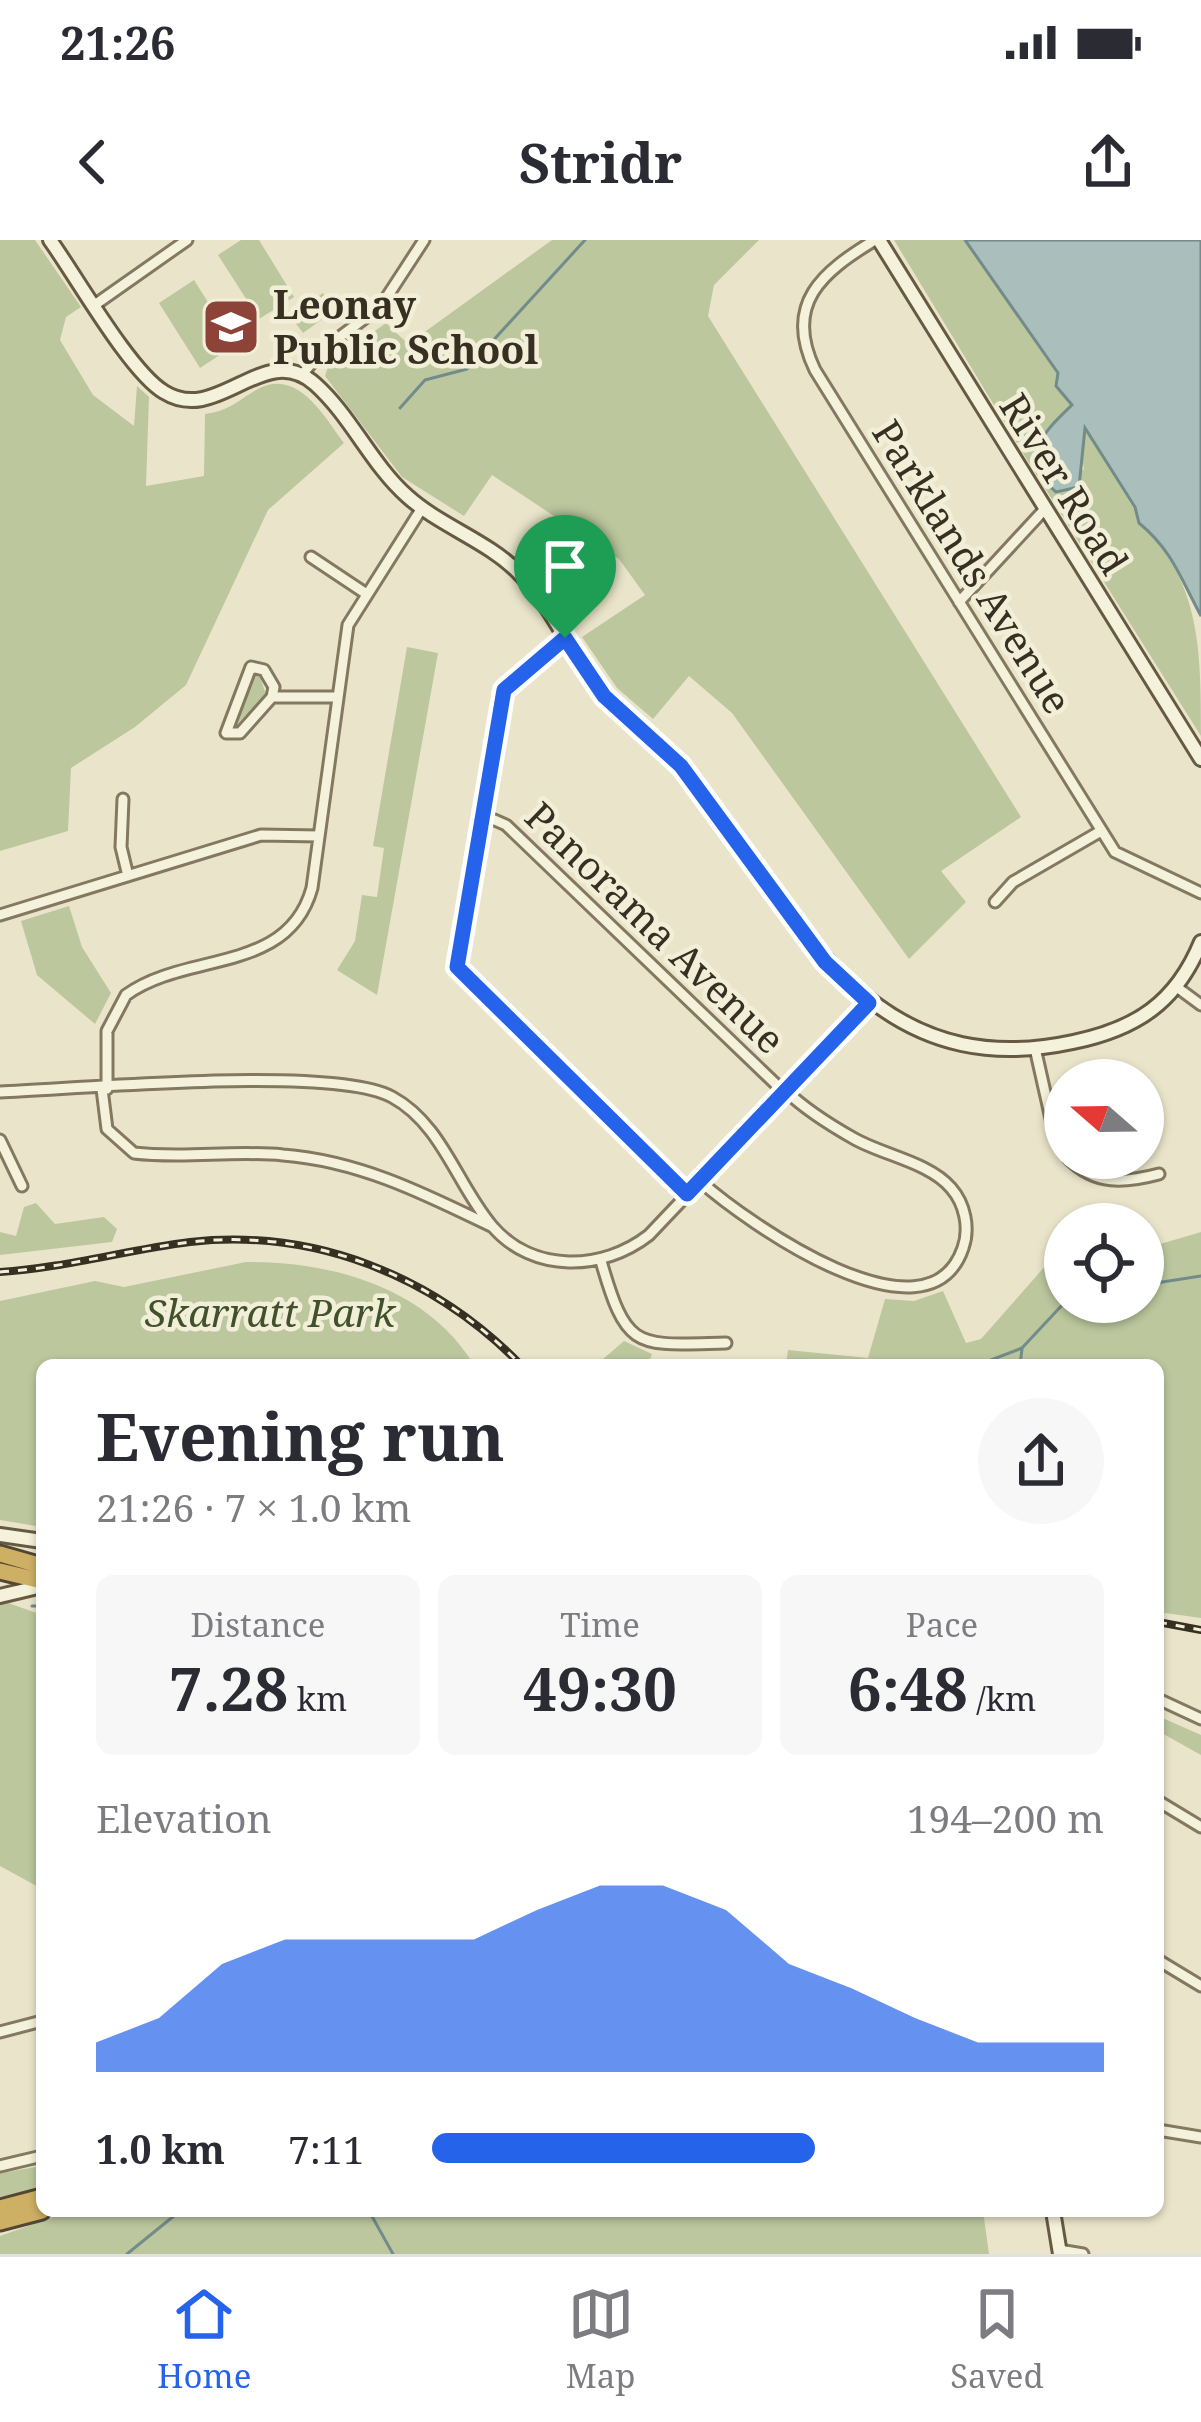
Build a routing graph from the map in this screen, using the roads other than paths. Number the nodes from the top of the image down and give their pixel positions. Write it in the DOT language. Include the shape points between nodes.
graph roads {
  1 [pos="50,240"];
  2 [pos="187,240"];
  3 [pos="424,240"];
  4 [pos="877,240"];
  5 [pos="96,304"];
  6 [pos="302,375"];
  7 [pos="422,508"];
  8 [pos="1044,510"];
  9 [pos="310,557"];
  10 [pos="365,593"];
  11 [pos="958,602"];
  12 [pos="565,638"];
  13 [pos="272,698"];
  14 [pos="336,698"];
  15 [pos="1201,759"];
  16 [pos="123,799"];
  17 [pos="481,814"];
  18 [pos="1101,831"];
  19 [pos="320,836"];
  20 [pos="128,876"];
  21 [pos="1201,893"];
  22 [pos="995,902"];
  23 [pos="0,915"];
  24 [pos="1201,942"];
  25 [pos="1178,988"];
  26 [pos="869,1003"];
  27 [pos="1201,1005"];
  28 [pos="1035,1048"];
  29 [pos="1044,1088"];
  30 [pos="105,1089"];
  31 [pos="0,1092"];
  32 [pos="785,1092"];
  33 [pos="0,1140"];
  34 [pos="700,1181"];
  35 [pos="22,1186"];
  36 [pos="687,1194"];
  37 [pos="475,1198"];
  38 [pos="461,1211"];
  39 [pos="493,1227"];
  40 [pos="601,1261"];
  41 [pos="726,1343"];
  42 [pos="0,1534"];
  43 [pos="36,1540"];
  44 [pos="0,1554"];
  45 [pos="0,1571"];
  46 [pos="36,1576"];
  47 [pos="36,1577"];
  48 [pos="36,1580"];
  49 [pos="0,1596"];
  50 [pos="1164,1703"];
  51 [pos="1201,1719"];
  52 [pos="1164,1805"];
  53 [pos="1201,1827"];
  54 [pos="1164,1964"];
  55 [pos="1201,1986"];
  56 [pos="36,2023"];
  57 [pos="0,2032"];
  58 [pos="1164,2131"];
  59 [pos="1201,2137"];
  60 [pos="36,2157"];
  61 [pos="0,2166"];
  62 [pos="36,2199"];
  63 [pos="0,2208"];
  64 [pos="36,2213"];
  65 [pos="1054,2217"];
  66 [pos="0,2222"];
  67 [pos="1059,2252"];
  68 [pos="1083,2254"];
  1 -- 5 [label="street"];
  2 -- 5 [label="street"];
  3 -- 6 [label="street" via="389,298"];
  4 -- 8 [label="street, River Road"];
  4 -- 11 [label="street, Parklands Avenue" via="820,279 806,309 805,345"];
  5 -- 6 [label="street" via="146,376 170,396 207,400 260,374"];
  6 -- 7 [label="street"];
  7 -- 10 [label="street"];
  7 -- 12 [label="street" via="516,569"];
  8 -- 11 [label="street"];
  8 -- 15 [label="street, River Road"];
  9 -- 10 [label="street"];
  10 -- 14 [label="street" via="345,633"];
  11 -- 18 [label="street, Parklands Avenue"];
  12 -- 17 [label="street" via="504,690"];
  12 -- 26 [label="street" via="604,696 681,766 825,962"];
  13 -- 13 [label="street" via="240,733 226,734 251,667 265,670"];
  13 -- 14 [label="street"];
  14 -- 19 [label="street"];
  16 -- 20 [label="street"];
  17 -- 32 [label="street, Panorama Avenue" via="502,822"];
  17 -- 36 [label="street" via="457,967"];
  18 -- 21 [label="street, Parklands Avenue" via="1125,861"];
  18 -- 22 [label="street" via="1013,882"];
  19 -- 20 [label="street" via="268,834"];
  19 -- 30 [label="street" via="308,902 278,940 121,1000 106,1031"];
  20 -- 23 [label="street"];
  24 -- 25 [label="street"];
  25 -- 27 [label="street"];
  25 -- 28 [label="street" via="1121,1029"];
  26 -- 28 [label="street" via="933,1036"];
  26 -- 32 [label="street"];
  28 -- 29 [label="street"];
  30 -- 31 [label="street"];
  30 -- 37 [label="street" via="368,1087 423,1122"];
  30 -- 38 [label="street" via="107,1129 134,1153 310,1158 370,1172"];
  32 -- 34 [label="street"];
  32 -- 34 [label="street, Panorama Avenue" via="851,1137 950,1187 966,1232 946,1275 918,1290 887,1288 794,1247"];
  33 -- 35 [label="street"];
  34 -- 36 [label="street"];
  36 -- 40 [label="street" via="633,1247"];
  37 -- 38 [label="street"];
  37 -- 39 [label="street"];
  38 -- 39 [label="street"];
  39 -- 40 [label="street" via="541,1257"];
  40 -- 41 [label="street" via="631,1333 658,1344"];
  42 -- 43 [label="street"];
  44 -- 46 [label="highway"];
  45 -- 47 [label="highway"];
  48 -- 49 [label="street"];
  50 -- 51 [label="street"];
  52 -- 53 [label="street"];
  54 -- 55 [label="street"];
  56 -- 57 [label="street"];
  58 -- 59 [label="street"];
  60 -- 61 [label="street"];
  62 -- 63 [label="highway"];
  64 -- 66 [label="highway"];
  65 -- 67 [label="street"];
  67 -- 68 [label="street"];
}
